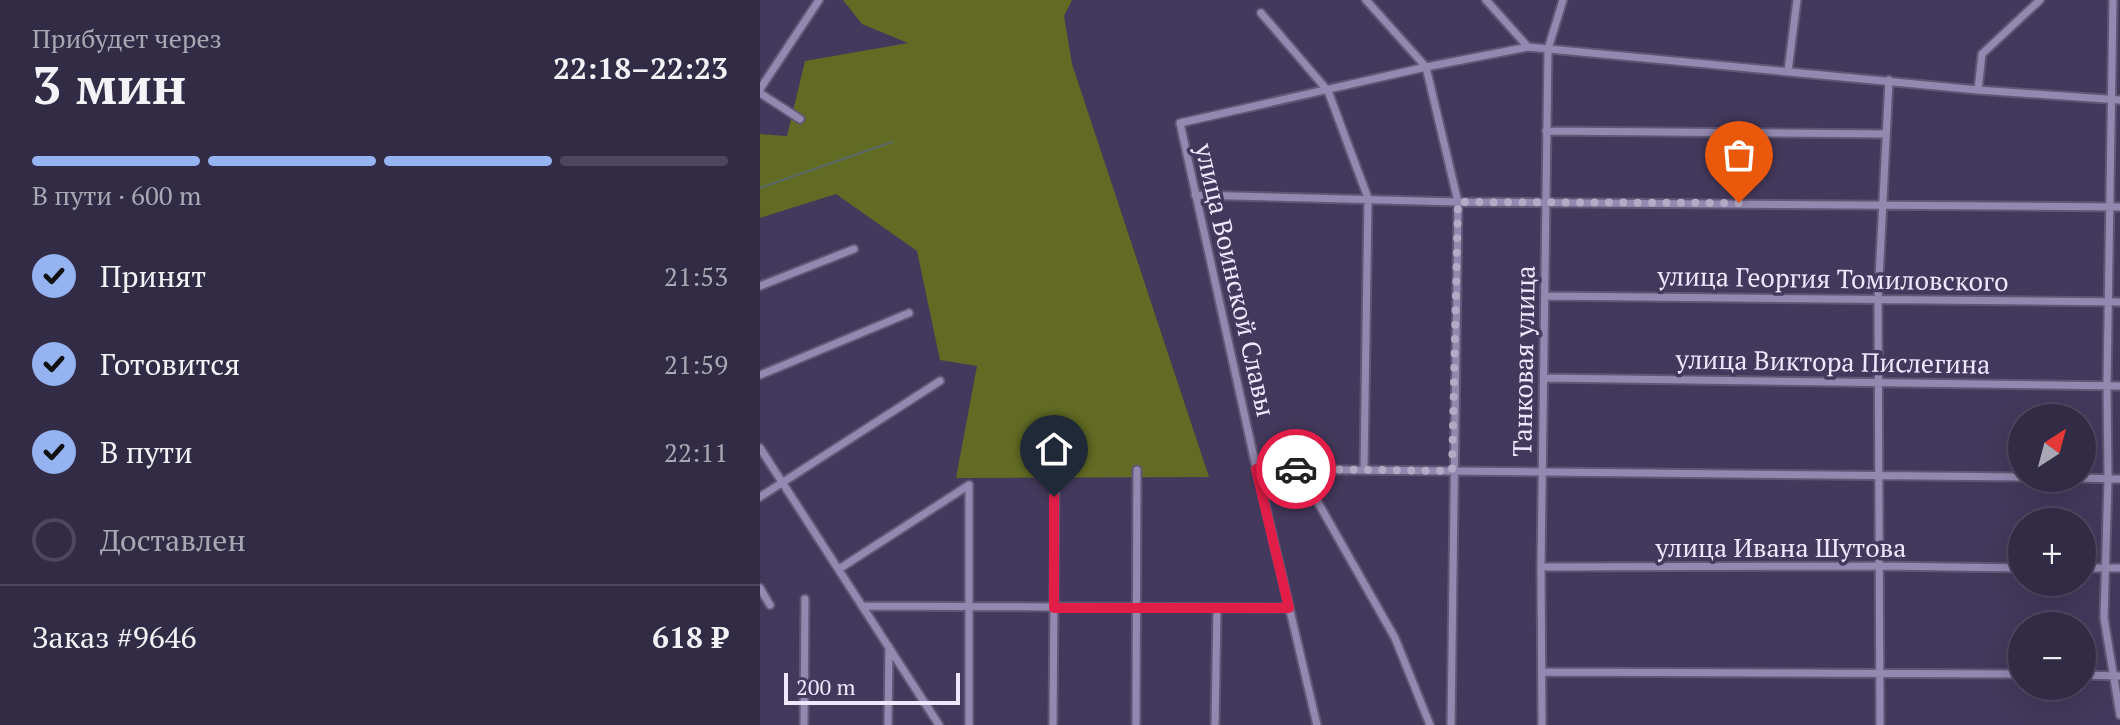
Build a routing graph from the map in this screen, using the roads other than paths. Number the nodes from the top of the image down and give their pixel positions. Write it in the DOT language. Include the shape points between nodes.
graph roads {
  1 [pos="819,0"];
  2 [pos="1366,0"];
  3 [pos="1486,0"];
  4 [pos="1563,0"];
  5 [pos="1797,0"];
  6 [pos="2040,0"];
  7 [pos="2113,0"];
  8 [pos="1261,13"];
  9 [pos="2117,17"];
  10 [pos="1528,47"];
  11 [pos="1548,49"];
  12 [pos="1426,67"];
  13 [pos="1788,71"];
  14 [pos="1889,80"];
  15 [pos="1978,90"];
  16 [pos="760,91"];
  17 [pos="1328,91"];
  18 [pos="2116,100"];
  19 [pos="800,119"];
  20 [pos="1546,131"];
  21 [pos="1886,134"];
  22 [pos="1195,195"];
  23 [pos="1368,198"];
  24 [pos="1458,202"];
  25 [pos="1546,203"];
  26 [pos="1881,204"];
  27 [pos="2109,206"];
  28 [pos="2120,207"];
  29 [pos="854,249"];
  30 [pos="760,286"];
  31 [pos="1546,296"];
  32 [pos="1878,299"];
  33 [pos="2108,302"];
  34 [pos="2120,302"];
  35 [pos="909,313"];
  36 [pos="760,375"];
  37 [pos="1545,378"];
  38 [pos="940,381"];
  39 [pos="1879,383"];
  40 [pos="2107,385"];
  41 [pos="2120,386"];
  42 [pos="760,448"];
  43 [pos="1055,469"];
  44 [pos="1256,469"];
  45 [pos="1299,469"];
  46 [pos="1137,470"];
  47 [pos="1364,470"];
  48 [pos="1452,471"];
  49 [pos="1542,472"];
  50 [pos="1880,474"];
  51 [pos="2008,477"];
  52 [pos="2096,479"];
  53 [pos="2108,479"];
  54 [pos="2120,479"];
  55 [pos="782,483"];
  56 [pos="760,497"];
  57 [pos="1879,566"];
  58 [pos="1541,567"];
  59 [pos="2008,568"];
  60 [pos="2096,568"];
  61 [pos="2106,568"];
  62 [pos="2120,568"];
  63 [pos="839,569"];
  64 [pos="760,588"];
  65 [pos="805,599"];
  66 [pos="770,605"];
  67 [pos="864,606"];
  68 [pos="969,607"];
  69 [pos="1054,608"];
  70 [pos="1136,608"];
  71 [pos="1289,608"];
  72 [pos="1217,609"];
  73 [pos="889,646"];
  74 [pos="1543,672"];
  75 [pos="1880,673"];
  76 [pos="2008,674"];
  77 [pos="2096,675"];
  78 [pos="2116,676"];
  79 [pos="2120,715"];
  80 [pos="804,725"];
  81 [pos="888,725"];
  82 [pos="939,725"];
  83 [pos="969,725"];
  84 [pos="1053,725"];
  85 [pos="1136,725"];
  86 [pos="1215,725"];
  87 [pos="1317,725"];
  88 [pos="1430,725"];
  89 [pos="1451,725"];
  90 [pos="1542,725"];
  91 [pos="1880,725"];
  1 -- 16 [label="street"];
  2 -- 12 [label="street"];
  3 -- 10 [label="street"];
  4 -- 11 [label="street, Танковая улица"];
  5 -- 13 [label="street"];
  6 -- 15 [label="street" via="1982,54"];
  7 -- 9 [label="street"];
  8 -- 17 [label="street"];
  9 -- 18 [label="street"];
  10 -- 11 [label="street"];
  10 -- 12 [label="street"];
  11 -- 13 [label="street"];
  11 -- 20 [label="street, Танковая улица"];
  12 -- 17 [label="street"];
  12 -- 24 [label="street"];
  13 -- 14 [label="street"];
  14 -- 15 [label="street"];
  14 -- 21 [label="street"];
  15 -- 18 [label="street"];
  16 -- 19 [label="street"];
  17 -- 22 [label="street, улица Воинской Славы" via="1180,123"];
  17 -- 23 [label="street"];
  18 -- 27 [label="street"];
  20 -- 21 [label="street"];
  20 -- 25 [label="street, Танковая улица"];
  21 -- 26 [label="street"];
  22 -- 23 [label="street"];
  22 -- 44 [label="street, улица Воинской Славы"];
  23 -- 24 [label="street"];
  23 -- 47 [label="street"];
  24 -- 25 [label="street"];
  24 -- 48 [label="street"];
  25 -- 26 [label="street"];
  25 -- 31 [label="street, Танковая улица"];
  26 -- 27 [label="street"];
  26 -- 32 [label="street"];
  27 -- 28 [label="street"];
  27 -- 33 [label="street"];
  29 -- 30 [label="street"];
  31 -- 32 [label="street, улица Георгия Томиловского"];
  31 -- 37 [label="street, Танковая улица"];
  32 -- 33 [label="street, улица Георгия Томиловского"];
  32 -- 39 [label="street"];
  33 -- 34 [label="street, улица Георгия Томиловского"];
  33 -- 40 [label="street"];
  35 -- 36 [label="street"];
  37 -- 39 [label="street, улица Виктора Пислегина"];
  37 -- 49 [label="street, Танковая улица"];
  38 -- 55 [label="street"];
  39 -- 40 [label="street, улица Виктора Пислегина"];
  39 -- 50 [label="street"];
  40 -- 41 [label="street, улица Виктора Пислегина"];
  40 -- 53 [label="street"];
  42 -- 55 [label="street"];
  43 -- 69 [label="street"];
  44 -- 45 [label="street"];
  44 -- 71 [label="street, улица Воинской Славы"];
  45 -- 47 [label="street"];
  45 -- 88 [label="street" via="1395,638"];
  46 -- 70 [label="street"];
  47 -- 48 [label="street"];
  48 -- 49 [label="street"];
  48 -- 89 [label="street"];
  49 -- 50 [label="street"];
  49 -- 58 [label="street, Танковая улица"];
  50 -- 51 [label="street"];
  50 -- 57 [label="street"];
  52 -- 53 [label="street"];
  53 -- 54 [label="street"];
  53 -- 61 [label="street"];
  55 -- 56 [label="street"];
  55 -- 63 [label="street"];
  57 -- 58 [label="street, улица Ивана Шутова"];
  57 -- 59 [label="street, улица Ивана Шутова"];
  57 -- 75 [label="street"];
  58 -- 74 [label="street, Танковая улица"];
  60 -- 61 [label="street"];
  61 -- 62 [label="street"];
  61 -- 78 [label="street" via="2104,618"];
  63 -- 67 [label="street"];
  63 -- 68 [label="street" via="969,485"];
  64 -- 66 [label="street"];
  65 -- 80 [label="street"];
  67 -- 68 [label="street"];
  67 -- 73 [label="street"];
  68 -- 69 [label="street"];
  68 -- 83 [label="street"];
  69 -- 70 [label="street"];
  69 -- 84 [label="street"];
  70 -- 72 [label="street"];
  70 -- 85 [label="street"];
  71 -- 72 [label="street"];
  71 -- 87 [label="street, улица Воинской Славы"];
  72 -- 86 [label="street"];
  73 -- 81 [label="street"];
  73 -- 82 [label="street"];
  74 -- 75 [label="street"];
  74 -- 90 [label="street, Танковая улица"];
  75 -- 76 [label="street"];
  75 -- 91 [label="street"];
  77 -- 78 [label="street"];
  78 -- 79 [label="street"];
}
